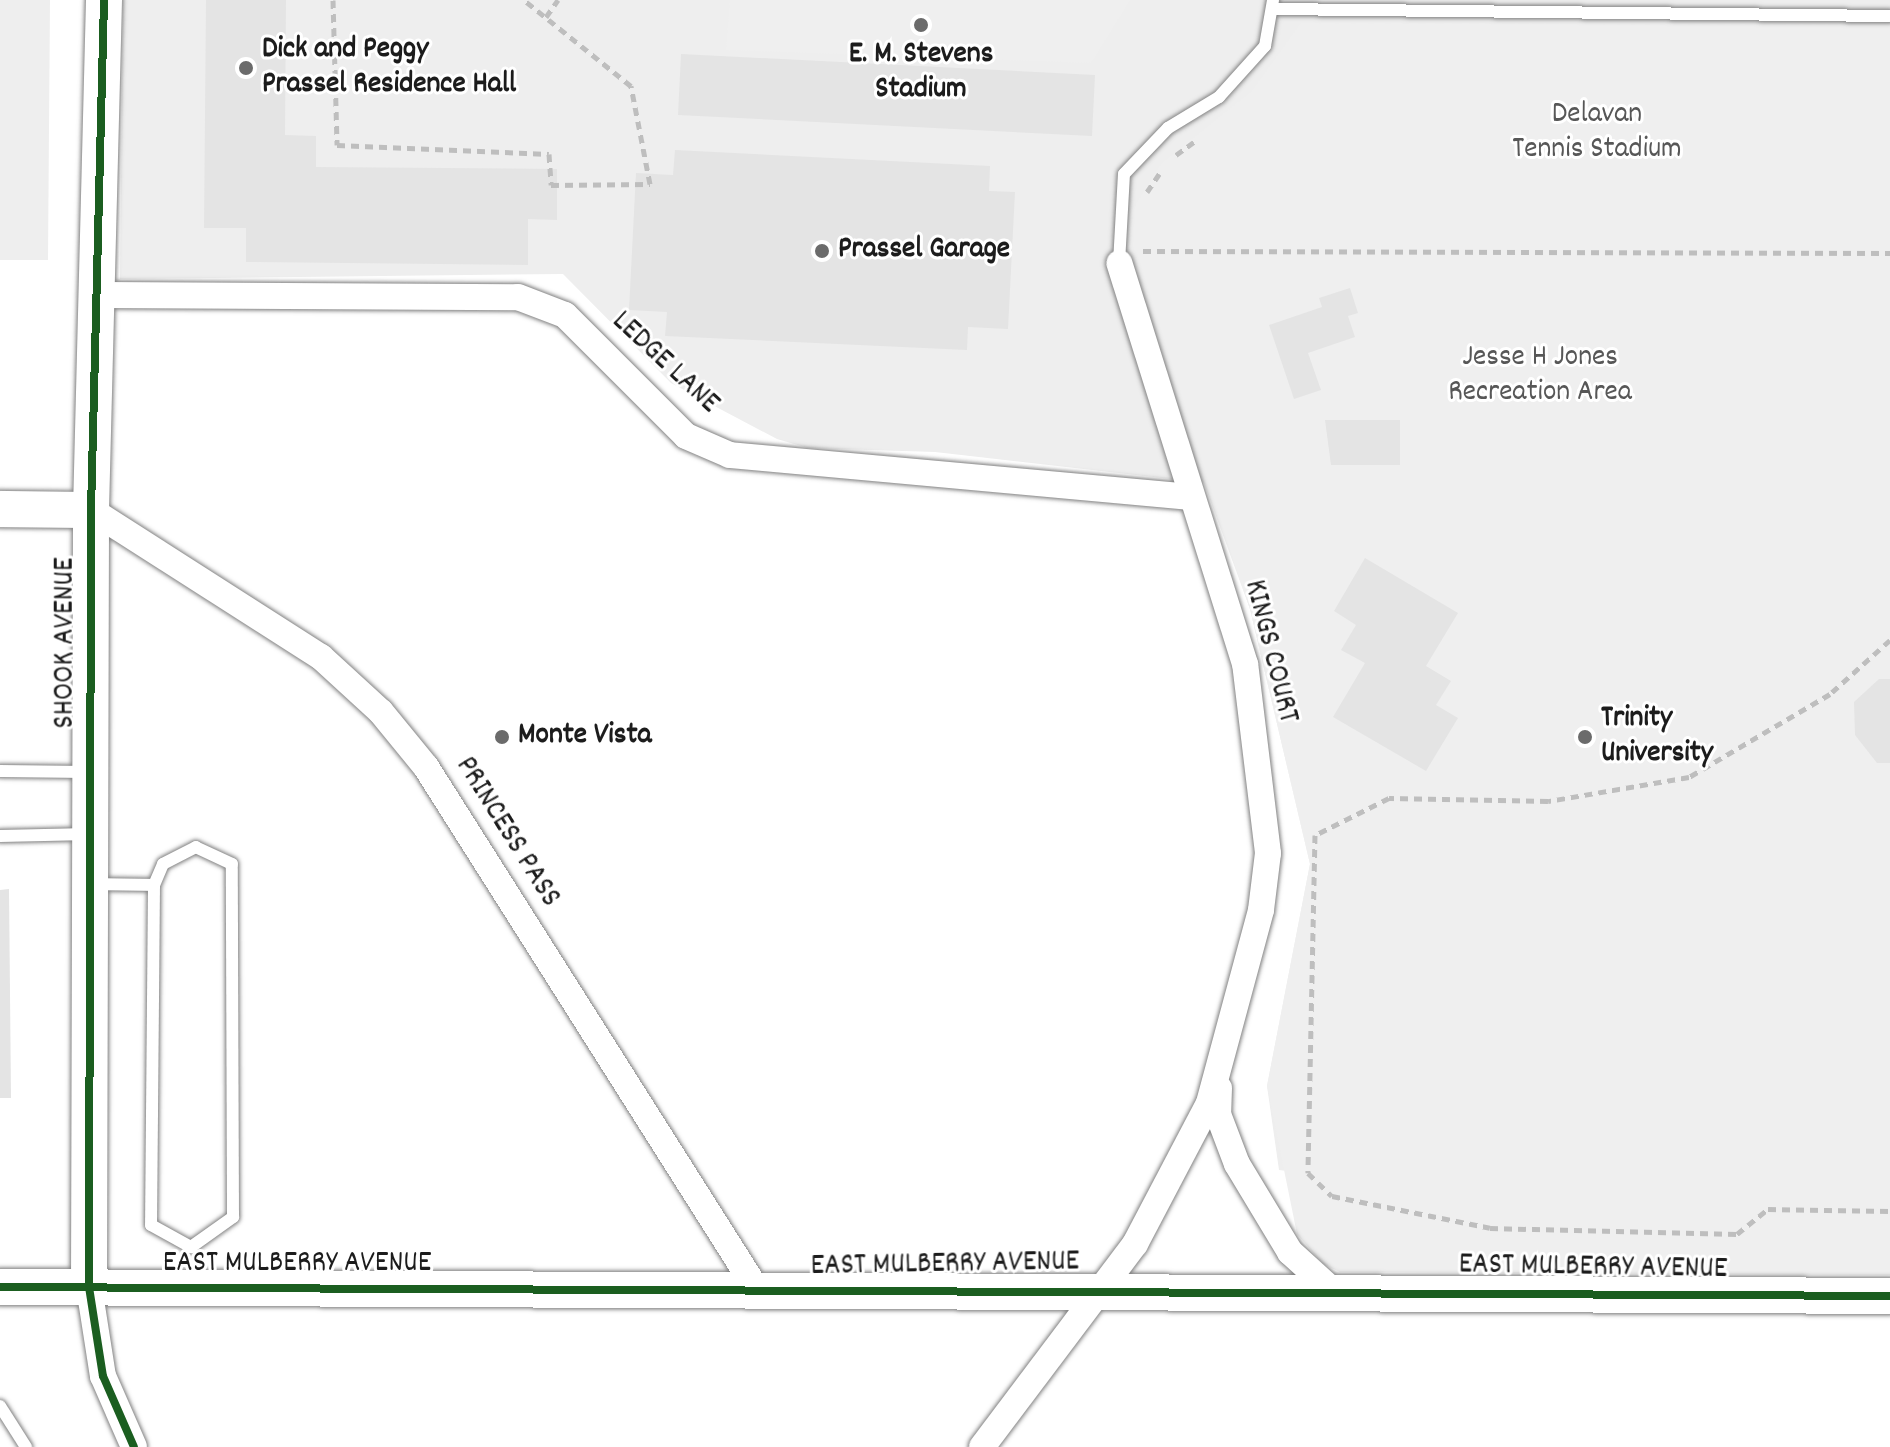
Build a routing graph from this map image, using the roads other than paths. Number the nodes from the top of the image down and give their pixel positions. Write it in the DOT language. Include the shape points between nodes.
graph roads {
  1 [pos="104,0"];
  2 [pos="1273,5"];
  3 [pos="1890,16"];
  4 [pos="1123,257"];
  5 [pos="101,295"];
  6 [pos="1189,497"];
  7 [pos="0,509"];
  8 [pos="91,510"];
  9 [pos="0,771"];
  10 [pos="91,772"];
  11 [pos="91,834"];
  12 [pos="0,836"];
  13 [pos="90,884"];
  14 [pos="154,885"];
  15 [pos="1221,1066"];
  16 [pos="0,1287"];
  17 [pos="89,1287"];
  18 [pos="1098,1288"];
  19 [pos="1333,1291"];
  20 [pos="759,1293"];
  21 [pos="1890,1296"];
  22 [pos="0,1406"];
  23 [pos="26,1447"];
  24 [pos="134,1447"];
  25 [pos="982,1447"];
  1 -- 5 [label="street, SHOOK AVENUE"];
  2 -- 3 [label="lane"];
  2 -- 4 [label="lane" via="1265,46 1219,97 1168,128 1124,174"];
  4 -- 6 [label="street, KINGS COURT"];
  5 -- 6 [label="street, LEDGE LANE" via="518,297 565,315 686,436 730,455"];
  5 -- 8 [label="street, SHOOK AVENUE"];
  6 -- 15 [label="street, KINGS COURT" via="1245,664 1268,853 1261,910"];
  7 -- 8 [label="street"];
  8 -- 10 [label="street, SHOOK AVENUE"];
  8 -- 20 [label="street, PRINCESS PASS" via="321,657 381,712 426,767"];
  9 -- 10 [label="lane"];
  10 -- 11 [label="street, SHOOK AVENUE"];
  11 -- 12 [label="lane"];
  11 -- 13 [label="street, SHOOK AVENUE"];
  13 -- 14 [label="lane"];
  13 -- 17 [label="street, SHOOK AVENUE"];
  14 -- 14 [label="lane" via="151,1225 191,1247 233,1217 232,864 196,847 163,864"];
  15 -- 18 [label="street, KINGS COURT" via="1209,1103 1135,1244"];
  15 -- 19 [label="street, KINGS COURT" via="1218,1114 1237,1164 1290,1252"];
  16 -- 17 [label="street, EAST MULBERRY AVENUE"];
  17 -- 20 [label="street, EAST MULBERRY AVENUE"];
  17 -- 24 [label="street" via="103,1376"];
  18 -- 19 [label="street, EAST MULBERRY AVENUE"];
  18 -- 20 [label="street, EAST MULBERRY AVENUE"];
  18 -- 25 [label="street, KINGS COURT"];
  19 -- 21 [label="street, EAST MULBERRY AVENUE"];
  22 -- 23 [label="lane"];
}
